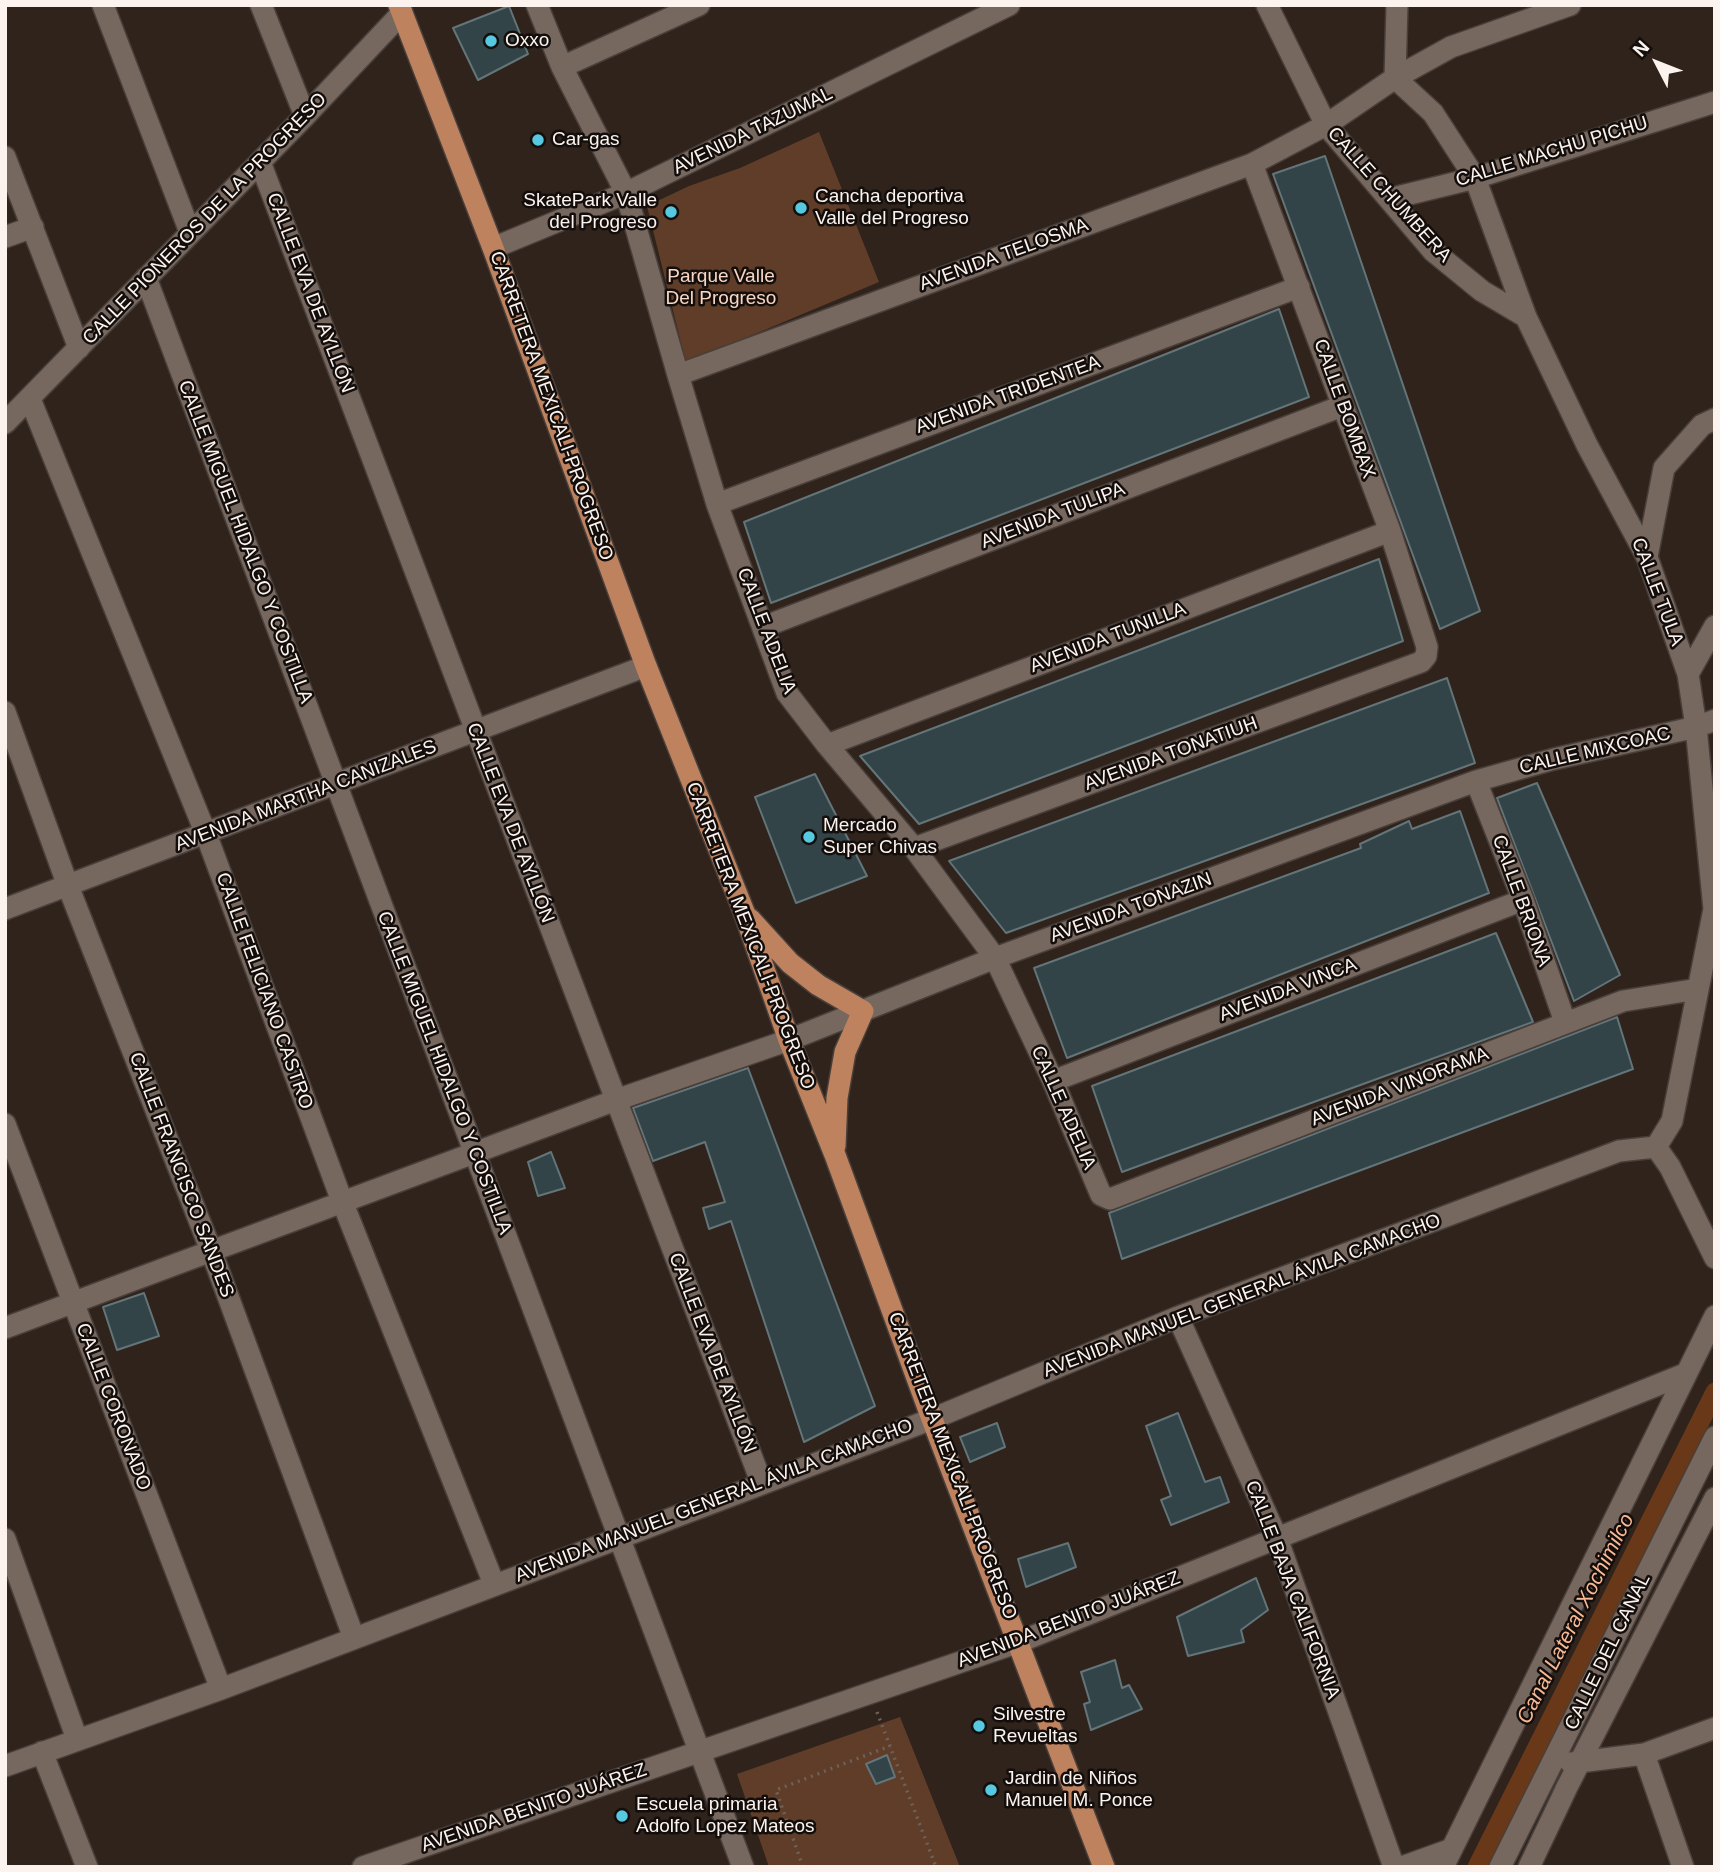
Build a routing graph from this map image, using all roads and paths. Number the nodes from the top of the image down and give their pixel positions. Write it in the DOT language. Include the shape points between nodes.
graph roads {
  1 [pos="103,5"];
  2 [pos="261,5"];
  3 [pos="537,5"];
  4 [pos="699,5"];
  5 [pos="1009,5"];
  6 [pos="1267,5"];
  7 [pos="1397,5"];
  8 [pos="1570,5"];
  9 [pos="400,9"];
  10 [pos="562,67"];
  11 [pos="1395,78"];
  12 [pos="1715,102"];
  13 [pos="305,116"];
  14 [pos="1326,125"];
  15 [pos="5,157"];
  16 [pos="260,162"];
  17 [pos="1252,164"];
  18 [pos="1475,178"];
  19 [pos="626,193"];
  20 [pos="1389,199"];
  21 [pos="33,227"];
  22 [pos="190,232"];
  23 [pos="5,237"];
  24 [pos="493,248"];
  25 [pos="146,278"];
  26 [pos="1299,287"];
  27 [pos="1526,317"];
  28 [pos="79,348"];
  29 [pos="678,375"];
  30 [pos="30,399"];
  31 [pos="1342,406"];
  32 [pos="1715,419"];
  33 [pos="5,423"];
  34 [pos="717,504"];
  35 [pos="1390,531"];
  36 [pos="1647,557"];
  37 [pos="1715,626"];
  38 [pos="764,627"];
  39 [pos="1426,656"];
  40 [pos="646,666"];
  41 [pos="1688,674"];
  42 [pos="5,712"];
  43 [pos="1706,724"];
  44 [pos="475,732"];
  45 [pos="827,745"];
  46 [pos="1476,781"];
  47 [pos="335,784"];
  48 [pos="206,834"];
  49 [pos="914,848"];
  50 [pos="68,886"];
  51 [pos="1523,900"];
  52 [pos="5,909"];
  53 [pos="744,912"];
  54 [pos="995,958"];
  55 [pos="1698,989"];
  56 [pos="863,1011"];
  57 [pos="1564,1022"];
  58 [pos="789,1040"];
  59 [pos="1053,1081"];
  60 [pos="616,1100"];
  61 [pos="5,1125"];
  62 [pos="1656,1147"];
  63 [pos="474,1154"];
  64 [pos="835,1155"];
  65 [pos="1106,1199"];
  66 [pos="342,1201"];
  67 [pos="211,1250"];
  68 [pos="1715,1258"];
  69 [pos="72,1302"];
  70 [pos="1715,1316"];
  71 [pos="1178,1318"];
  72 [pos="5,1328"];
  73 [pos="1685,1374"];
  74 [pos="932,1419"];
  75 [pos="1715,1437"];
  76 [pos="762,1484"];
  77 [pos="1715,1498"];
  78 [pos="620,1537"];
  79 [pos="1277,1538"];
  80 [pos="5,1539"];
  81 [pos="494,1584"];
  82 [pos="354,1638"];
  83 [pos="1019,1642"];
  84 [pos="220,1689"];
  85 [pos="870,1692"];
  86 [pos="1715,1728"];
  87 [pos="77,1739"];
  88 [pos="890,1746"];
  89 [pos="701,1750"];
  90 [pos="42,1752"];
  91 [pos="1644,1754"];
  92 [pos="1580,1762"];
  93 [pos="1552,1765"];
  94 [pos="5,1766"];
  95 [pos="1447,1858"];
  96 [pos="372,1865"];
  97 [pos="86,1867"];
  98 [pos="743,1867"];
  99 [pos="803,1867"];
  100 [pos="936,1867"];
  101 [pos="1104,1867"];
  102 [pos="1394,1867"];
  103 [pos="1402,1867"];
  104 [pos="1500,1867"];
  105 [pos="1529,1867"];
  106 [pos="1684,1867"];
  1 -- 22 [label="street"];
  2 -- 13 [label="street"];
  3 -- 10 [label="street, CALLE ADELIA"];
  4 -- 10 [label="street"];
  5 -- 19 [label="street, AVENIDA TAZUMAL"];
  6 -- 14 [label="street, CALLE CHUMBERA"];
  7 -- 11 [label="street"];
  8 -- 11 [label="street, AVENIDA TELOSMA" via="1451,47"];
  9 -- 13 [label="street, CALLE PIONEROS DE LA PROGRESO"];
  9 -- 24 [label="main road, CARRETERA MEXICALI-PROGRESO"];
  10 -- 19 [label="street, CALLE ADELIA"];
  11 -- 14 [label="street, AVENIDA TELOSMA"];
  11 -- 18 [label="street, CALLE TULA" via="1433,113"];
  12 -- 18 [label="street, CALLE MACHU PICHU"];
  13 -- 16 [label="street, CALLE PIONEROS DE LA PROGRESO"];
  14 -- 17 [label="street, AVENIDA TELOSMA"];
  14 -- 20 [label="street, CALLE CHUMBERA"];
  15 -- 21 [label="street"];
  16 -- 22 [label="street, CALLE PIONEROS DE LA PROGRESO"];
  16 -- 44 [label="street, CALLE EVA DE AYLLÓN"];
  17 -- 26 [label="street, CALLE BOMBAX"];
  17 -- 29 [label="street, AVENIDA TELOSMA"];
  18 -- 20 [label="street, CALLE MACHU PICHU"];
  18 -- 27 [label="street, CALLE TULA"];
  19 -- 24 [label="street, AVENIDA TAZUMAL"];
  19 -- 29 [label="street, CALLE ADELIA"];
  20 -- 27 [label="street, CALLE CHUMBERA" via="1433,251 1482,291"];
  21 -- 23 [label="street"];
  21 -- 28 [label="street"];
  22 -- 25 [label="street, CALLE PIONEROS DE LA PROGRESO"];
  24 -- 40 [label="main road, CARRETERA MEXICALI-PROGRESO"];
  25 -- 28 [label="street, CALLE PIONEROS DE LA PROGRESO"];
  25 -- 47 [label="street, CALLE MIGUEL HIDALGO Y COSTILLA"];
  26 -- 31 [label="street, CALLE BOMBAX"];
  26 -- 34 [label="street, AVENIDA TRIDENTEA"];
  27 -- 36 [label="street, CALLE TULA"];
  28 -- 30 [label="street, CALLE PIONEROS DE LA PROGRESO"];
  29 -- 34 [label="street, CALLE ADELIA"];
  30 -- 33 [label="street, CALLE PIONEROS DE LA PROGRESO"];
  30 -- 48 [label="street, CALLE FELICIANO CASTRO"];
  31 -- 35 [label="street, CALLE BOMBAX"];
  31 -- 38 [label="street, AVENIDA TULIPA"];
  32 -- 36 [label="street" via="1702,425 1664,468"];
  34 -- 38 [label="street, CALLE ADELIA"];
  35 -- 39 [label="street, CALLE BOMBAX"];
  35 -- 45 [label="street, AVENIDA TUNILLA"];
  36 -- 41 [label="street, CALLE TULA"];
  37 -- 41 [label="street"];
  38 -- 45 [label="street, CALLE ADELIA" via="786,693"];
  39 -- 49 [label="street, AVENIDA TONATIUH" via="1421,662"];
  40 -- 44 [label="street, AVENIDA MARTHA CANIZALES"];
  40 -- 53 [label="main road, CARRETERA MEXICALI-PROGRESO"];
  41 -- 43 [label="street, CALLE TULA"];
  42 -- 50 [label="street, CALLE FRANCISCO SANDES"];
  43 -- 46 [label="street, CALLE MIXCOAC"];
  43 -- 55 [label="street, CALLE TULA" via="1714,909"];
  44 -- 47 [label="street, AVENIDA MARTHA CANIZALES"];
  44 -- 60 [label="street, CALLE EVA DE AYLLÓN"];
  45 -- 49 [label="street, CALLE ADELIA"];
  46 -- 51 [label="street, CALLE BRIONA"];
  46 -- 54 [label="street, AVENIDA TONAZIN"];
  47 -- 48 [label="street, AVENIDA MARTHA CANIZALES"];
  47 -- 63 [label="street, CALLE MIGUEL HIDALGO Y COSTILLA"];
  48 -- 50 [label="street, AVENIDA MARTHA CANIZALES"];
  48 -- 66 [label="street, CALLE FELICIANO CASTRO"];
  49 -- 54 [label="street, CALLE ADELIA"];
  50 -- 52 [label="street, AVENIDA MARTHA CANIZALES"];
  50 -- 67 [label="street, CALLE FRANCISCO SANDES"];
  51 -- 57 [label="street, CALLE BRIONA"];
  51 -- 59 [label="street, AVENIDA VINCA"];
  53 -- 56 [label="main road" via="790,963"];
  53 -- 58 [label="main road, CARRETERA MEXICALI-PROGRESO"];
  54 -- 56 [label="street, AVENIDA TONAZIN"];
  54 -- 59 [label="street, CALLE ADELIA"];
  55 -- 57 [label="street, AVENIDA VINORAMA" via="1623,1001"];
  55 -- 62 [label="street, CALLE TULA" via="1672,1121"];
  56 -- 58 [label="street, AVENIDA TONAZIN"];
  56 -- 64 [label="main road" via="845,1052 837,1098"];
  57 -- 65 [label="street, AVENIDA VINORAMA"];
  58 -- 60 [label="street, AVENIDA TONAZIN"];
  58 -- 64 [label="main road, CARRETERA MEXICALI-PROGRESO"];
  59 -- 65 [label="street, CALLE ADELIA"];
  60 -- 63 [label="street, AVENIDA TONAZIN"];
  60 -- 76 [label="street, CALLE EVA DE AYLLÓN"];
  61 -- 69 [label="street, CALLE CORONADO"];
  62 -- 68 [label="street"];
  62 -- 71 [label="street, AVENIDA MANUEL GENERAL ÁVILA CAMACHO" via="1619,1151"];
  63 -- 66 [label="street, AVENIDA TONAZIN"];
  63 -- 78 [label="street, CALLE MIGUEL HIDALGO Y COSTILLA"];
  64 -- 74 [label="main road, CARRETERA MEXICALI-PROGRESO"];
  66 -- 67 [label="street, AVENIDA TONAZIN"];
  66 -- 81 [label="street, CALLE FELICIANO CASTRO"];
  67 -- 69 [label="street, AVENIDA TONAZIN"];
  67 -- 82 [label="street, CALLE FRANCISCO SANDES"];
  69 -- 72 [label="street, AVENIDA TONAZIN"];
  69 -- 84 [label="street, CALLE CORONADO"];
  70 -- 73 [label="street"];
  71 -- 74 [label="street, AVENIDA MANUEL GENERAL ÁVILA CAMACHO"];
  71 -- 79 [label="street, CALLE BAJA CALIFORNIA"];
  73 -- 79 [label="street, AVENIDA BENITO JUÁREZ"];
  73 -- 95 [label="street"];
  74 -- 76 [label="street, AVENIDA MANUEL GENERAL ÁVILA CAMACHO"];
  74 -- 83 [label="main road, CARRETERA MEXICALI-PROGRESO"];
  75 -- 93 [label="street, CALLE DEL CANAL"];
  76 -- 78 [label="street, AVENIDA MANUEL GENERAL ÁVILA CAMACHO"];
  77 -- 92 [label="street"];
  78 -- 81 [label="street, AVENIDA MANUEL GENERAL ÁVILA CAMACHO"];
  78 -- 89 [label="street, CALLE MIGUEL HIDALGO Y COSTILLA"];
  79 -- 83 [label="street, AVENIDA BENITO JUÁREZ"];
  79 -- 102 [label="street, CALLE BAJA CALIFORNIA"];
  80 -- 87 [label="street"];
  81 -- 82 [label="street, AVENIDA MANUEL GENERAL ÁVILA CAMACHO"];
  82 -- 84 [label="street, AVENIDA MANUEL GENERAL ÁVILA CAMACHO"];
  83 -- 85 [label="street, AVENIDA BENITO JUÁREZ"];
  83 -- 101 [label="main road, CARRETERA MEXICALI-PROGRESO"];
  84 -- 87 [label="street, AVENIDA MANUEL GENERAL ÁVILA CAMACHO"];
  85 -- 88 [label="path"];
  85 -- 89 [label="street, AVENIDA BENITO JUÁREZ"];
  86 -- 91 [label="street"];
  87 -- 90 [label="street, AVENIDA MANUEL GENERAL ÁVILA CAMACHO"];
  88 -- 99 [label="path" via="776,1790"];
  88 -- 100 [label="path"];
  89 -- 96 [label="street, AVENIDA BENITO JUÁREZ"];
  89 -- 98 [label="street, CALLE MIGUEL HIDALGO Y COSTILLA"];
  90 -- 94 [label="street, AVENIDA MANUEL GENERAL ÁVILA CAMACHO"];
  90 -- 97 [label="street"];
  91 -- 92 [label="street"];
  91 -- 106 [label="street"];
  92 -- 93 [label="street"];
  92 -- 105 [label="street"];
  93 -- 104 [label="street, CALLE DEL CANAL"];
  95 -- 103 [label="street"];
}
